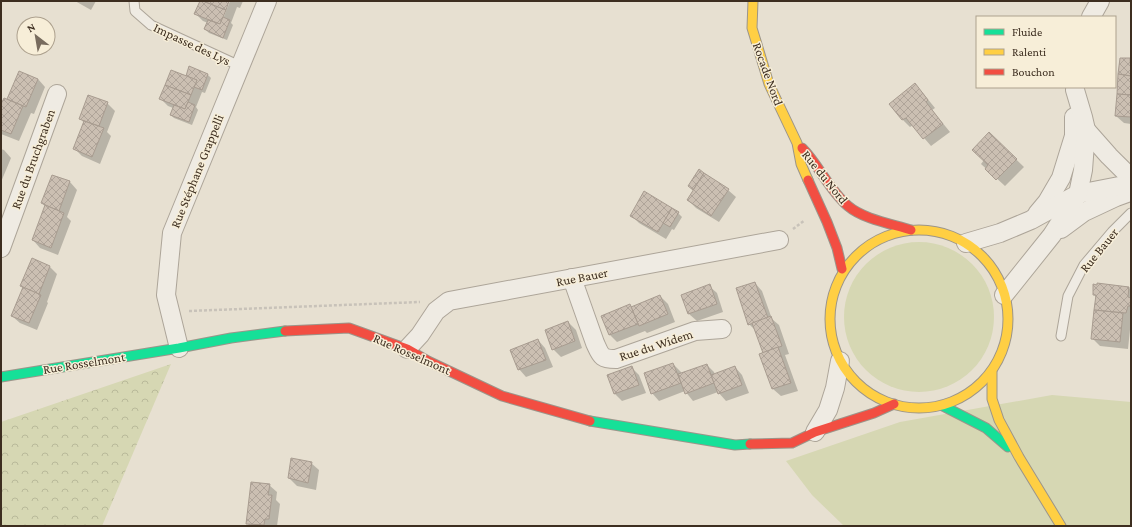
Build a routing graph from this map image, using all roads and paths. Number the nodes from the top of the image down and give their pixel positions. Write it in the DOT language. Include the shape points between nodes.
graph roads {
  1 [pos="134,1"];
  2 [pos="266,1"];
  3 [pos="753,1"];
  4 [pos="1100,1"];
  5 [pos="1092,16"];
  6 [pos="240,66"];
  7 [pos="1075,88"];
  8 [pos="57,94"];
  9 [pos="1086,130"];
  10 [pos="797,144"];
  11 [pos="1131,178"];
  12 [pos="1131,187"];
  13 [pos="1131,192"];
  14 [pos="1078,194"];
  15 [pos="821,208"];
  16 [pos="1131,213"];
  17 [pos="1031,220"];
  18 [pos="911,230"];
  19 [pos="1052,235"];
  20 [pos="779,240"];
  21 [pos="966,243"];
  22 [pos="1,248"];
  23 [pos="842,269"];
  24 [pos="572,278"];
  25 [pos="1004,295"];
  26 [pos="449,301"];
  27 [pos="170,312"];
  28 [pos="722,329"];
  29 [pos="1061,336"];
  30 [pos="179,348"];
  31 [pos="407,349"];
  32 [pos="840,361"];
  33 [pos="992,372"];
  34 [pos="1,377"];
  35 [pos="894,404"];
  36 [pos="943,406"];
  37 [pos="815,432"];
  38 [pos="1019,457"];
  39 [pos="1061,526"];
  1 -- 6 [label="lane, Impasse des Lys" via="135,11 151,25"];
  2 -- 6 [label="street, Rue Stéphane Grappelli"];
  3 -- 10 [label="main road, Rocade Nord" via="752,28 769,84"];
  4 -- 5 [label="street"];
  6 -- 27 [label="street, Rue Stéphane Grappelli" via="172,233 166,295"];
  7 -- 9 [label="street"];
  7 -- 17 [label="street" via="1074,136 1061,178 1047,202"];
  8 -- 22 [label="street, Rue du Bruchgraben"];
  9 -- 11 [label="street"];
  9 -- 14 [label="street" via="1084,170"];
  10 -- 15 [label="main road, Rue du Nord" via="801,164"];
  10 -- 18 [label="main road, Rue du Nord" via="812,157 832,188 848,206 862,215"];
  12 -- 14 [label="street" via="1119,186"];
  13 -- 19 [label="street" via="1084,212"];
  14 -- 17 [label="street"];
  14 -- 19 [label="street"];
  15 -- 20 [label="path"];
  15 -- 23 [label="main road, Rue du Nord" via="837,248"];
  16 -- 29 [label="lane, Rue Bauer" via="1084,265 1068,296"];
  17 -- 21 [label="street"];
  18 -- 21 [label="main road" via="943,233"];
  18 -- 23 [label="main road" via="883,238 860,249"];
  19 -- 25 [label="street"];
  20 -- 24 [label="street, Rue Bauer"];
  21 -- 25 [label="main road" via="981,254 996,273"];
  23 -- 32 [label="main road" via="832,301 831,333"];
  24 -- 26 [label="street, Rue Bauer"];
  24 -- 28 [label="street, Rue du Widem" via="595,343 600,354 606,359 616,359 695,331"];
  25 -- 33 [label="main road" via="1009,306 1008,338"];
  26 -- 27 [label="path"];
  26 -- 31 [label="street" via="436,311"];
  27 -- 30 [label="street, Rue Stéphane Grappelli"];
  30 -- 31 [label="main road, Rue Rosselmont" via="291,330 349,328"];
  30 -- 34 [label="main road, Rue Rosselmont"];
  31 -- 37 [label="main road, Rue Rosselmont" via="502,396 584,420 735,445 792,443"];
  32 -- 35 [label="main road" via="860,387 884,402"];
  32 -- 37 [label="street" via="828,410"];
  33 -- 36 [label="main road" via="972,393"];
  33 -- 38 [label="main road" via="994,406"];
  35 -- 36 [label="main road" via="916,409"];
  35 -- 37 [label="main road, Rue Rosselmont"];
  36 -- 38 [label="main road" via="986,428"];
  38 -- 39 [label="main road"];
}
